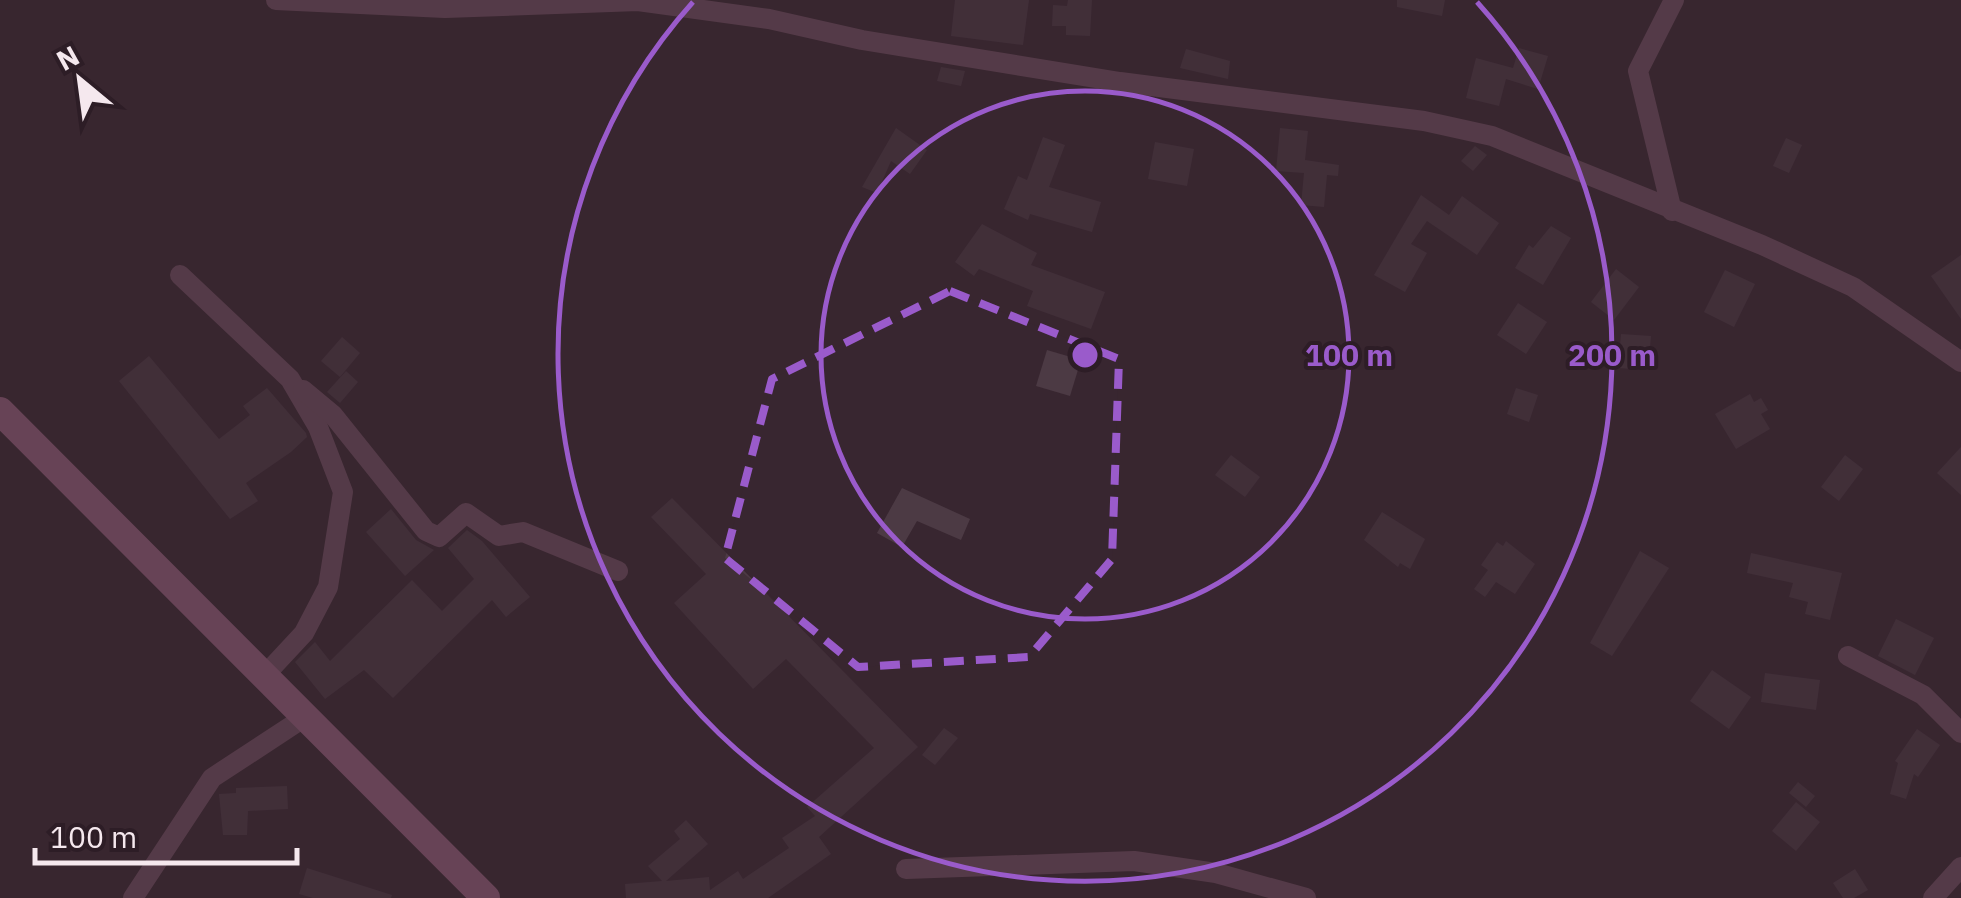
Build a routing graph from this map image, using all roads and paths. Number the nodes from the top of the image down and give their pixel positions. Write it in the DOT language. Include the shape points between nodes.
graph roads {
  1 [pos="276,0"];
  2 [pos="1674,0"];
  3 [pos="1672,211"];
  4 [pos="180,275"];
  5 [pos="1961,362"];
  6 [pos="290,380"];
  7 [pos="0,411"];
  8 [pos="618,571"];
  9 [pos="1848,656"];
  10 [pos="264,676"];
  11 [pos="305,718"];
  12 [pos="1961,733"];
  13 [pos="1961,866"];
  14 [pos="906,869"];
  15 [pos="132,898"];
  16 [pos="486,898"];
  17 [pos="1306,898"];
  18 [pos="1933,898"];
  1 -- 3 [label="street" via="445,8 638,1 769,19 1120,82 1424,121 1492,136"];
  2 -- 3 [label="street" via="1638,71"];
  3 -- 5 [label="street" via="1853,287"];
  4 -- 6 [label="street"];
  6 -- 8 [label="street" via="334,415 426,531 439,537 466,513 499,536 523,532"];
  6 -- 10 [label="street" via="318,427 343,492 328,587 304,633"];
  7 -- 10 [label="main road"];
  9 -- 12 [label="street" via="1923,696"];
  10 -- 11 [label="main road"];
  11 -- 15 [label="street" via="212,778"];
  11 -- 16 [label="main road"];
  13 -- 18 [label="street"];
  14 -- 17 [label="street" via="1134,860"];
}
